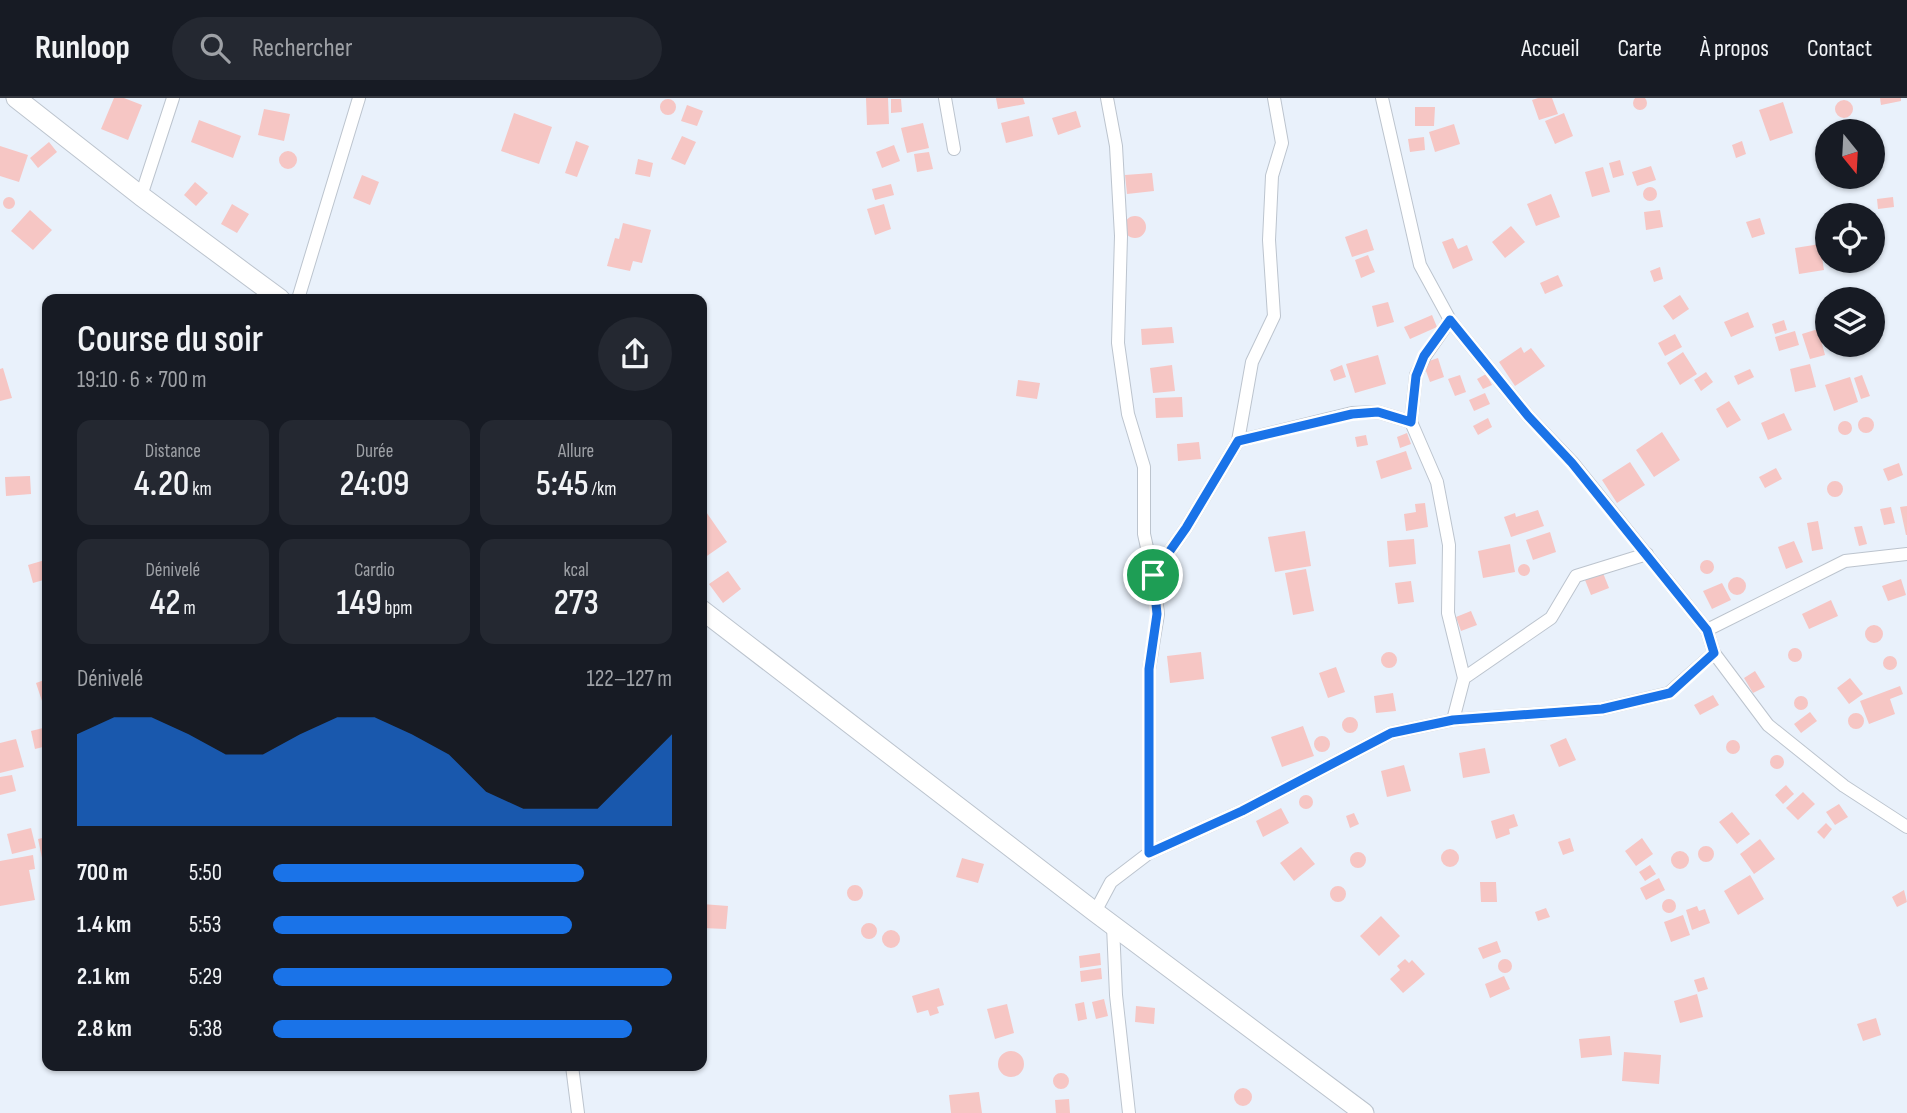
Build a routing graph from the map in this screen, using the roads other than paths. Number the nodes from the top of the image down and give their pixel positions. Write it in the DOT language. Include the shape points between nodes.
graph roads {
  1 [pos="16,98"];
  2 [pos="173,98"];
  3 [pos="359,98"];
  4 [pos="945,98"];
  5 [pos="1107,98"];
  6 [pos="1275,98"];
  7 [pos="1382,98"];
  8 [pos="954,149"];
  9 [pos="141,196"];
  10 [pos="273,294"];
  11 [pos="300,294"];
  12 [pos="1450,320"];
  13 [pos="1411,422"];
  14 [pos="1238,441"];
  15 [pos="1647,554"];
  16 [pos="1907,554"];
  17 [pos="1153,575"];
  18 [pos="707,614"];
  19 [pos="1707,630"];
  20 [pos="1714,653"];
  21 [pos="1464,678"];
  22 [pos="1453,720"];
  23 [pos="1907,827"];
  24 [pos="1149,853"];
  25 [pos="1095,912"];
  26 [pos="1114,926"];
  27 [pos="573,1071"];
  28 [pos="578,1113"];
  29 [pos="1129,1113"];
  30 [pos="1364,1113"];
  1 -- 9 [label="main road"];
  2 -- 9 [label="street"];
  3 -- 11 [label="street"];
  4 -- 8 [label="street"];
  5 -- 17 [label="street" via="1116,146 1121,236 1118,343 1128,414 1144,467 1144,534"];
  6 -- 14 [label="street" via="1282,143 1272,176 1269,240 1274,316 1252,362"];
  7 -- 12 [label="street" via="1420,265"];
  9 -- 10 [label="main road"];
  12 -- 13 [label="street" via="1424,356 1416,376"];
  12 -- 15 [label="street"];
  13 -- 14 [label="street" via="1378,412 1352,414"];
  13 -- 21 [label="street" via="1437,482 1449,545 1448,613"];
  14 -- 17 [label="street"];
  15 -- 19 [label="street"];
  15 -- 21 [label="street" via="1576,576 1552,618"];
  16 -- 19 [label="street" via="1845,561"];
  17 -- 24 [label="street" via="1157,614 1149,669"];
  18 -- 25 [label="main road"];
  19 -- 20 [label="street"];
  20 -- 22 [label="street" via="1670,693 1602,709"];
  20 -- 23 [label="street" via="1768,725 1844,786"];
  21 -- 22 [label="street"];
  22 -- 24 [label="street" via="1391,733 1254,805"];
  24 -- 25 [label="street" via="1111,882"];
  25 -- 26 [label="main road"];
  26 -- 29 [label="street" via="1115,996"];
  26 -- 30 [label="main road"];
  27 -- 28 [label="street"];
}
